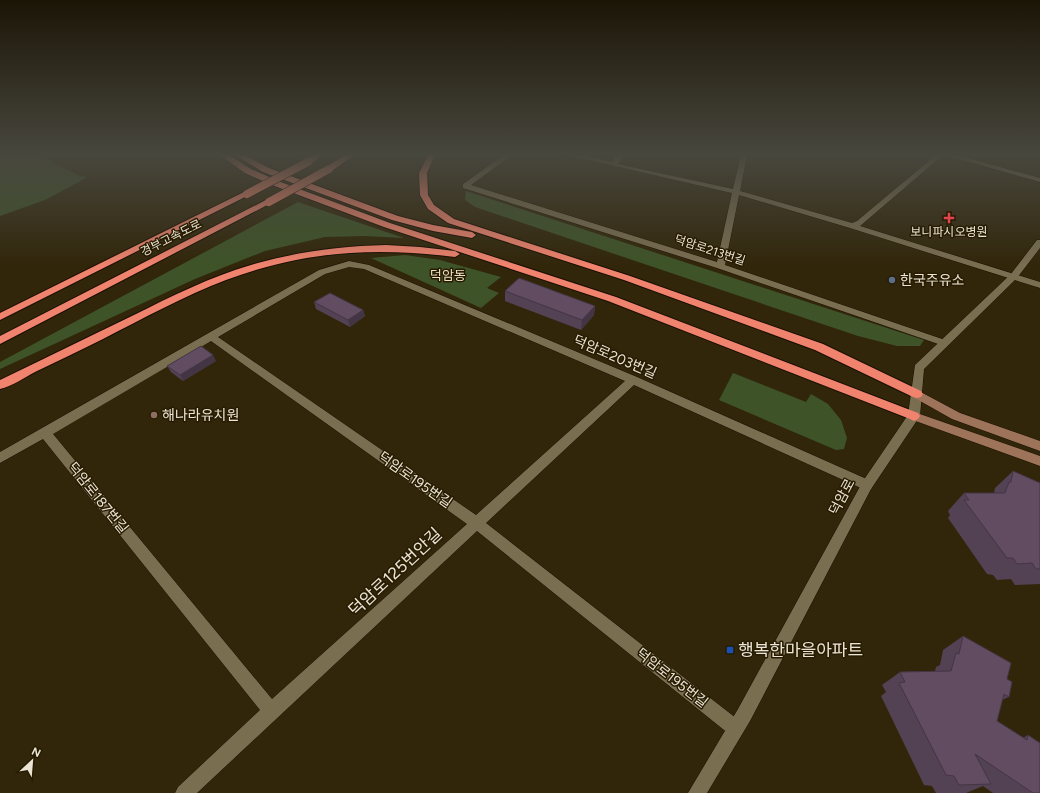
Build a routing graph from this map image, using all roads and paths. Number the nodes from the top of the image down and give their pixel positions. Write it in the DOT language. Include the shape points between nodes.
graph roads {
  1 [pos="251,192"];
  2 [pos="287,192"];
  3 [pos="299,192"];
  4 [pos="326,192"];
  5 [pos="424,192"];
  6 [pos="485,192"];
  7 [pos="736,192"];
  8 [pos="896,192"];
  9 [pos="853,226"];
  10 [pos="1040,242"];
  11 [pos="534,247"];
  12 [pos="502,263"];
  13 [pos="720,266"];
  14 [pos="1014,276"];
  15 [pos="1040,286"];
  16 [pos="0,317"];
  17 [pos="212,337"];
  18 [pos="0,340"];
  19 [pos="944,343"];
  20 [pos="633,380"];
  21 [pos="0,385"];
  22 [pos="917,394"];
  23 [pos="914,416"];
  24 [pos="46,433"];
  25 [pos="1040,446"];
  26 [pos="0,458"];
  27 [pos="1040,461"];
  28 [pos="867,485"];
  29 [pos="476,523"];
  30 [pos="271,711"];
  31 [pos="735,728"];
  32 [pos="184,793"];
  33 [pos="697,793"];
  1 -- 16 [label="highway, 경부고속도로, bridge"];
  2 -- 18 [label="highway, 경부고속도로, bridge"];
  3 -- 12 [label="highway" via="387,225"];
  4 -- 11 [label="highway" via="405,221"];
  5 -- 11 [label="highway" via="427,202 443,216 461,225"];
  6 -- 13 [label="street, 덕암로213번길"];
  7 -- 9 [label="street"];
  7 -- 13 [label="street"];
  8 -- 9 [label="street"];
  9 -- 14 [label="street"];
  10 -- 14 [label="street, 덕암로"];
  11 -- 22 [label="highway" via="819,347"];
  12 -- 21 [label="highway" via="440,252 380,247 326,250 278,260 213,281"];
  12 -- 23 [label="highway" via="612,299"];
  13 -- 19 [label="street, 덕암로213번길"];
  14 -- 15 [label="street"];
  14 -- 19 [label="street, 덕암로"];
  17 -- 20 [label="street, 덕암로203번길" via="322,272 349,264 366,266"];
  17 -- 24 [label="street"];
  17 -- 29 [label="street, 덕암로195번길"];
  19 -- 22 [label="street, 덕암로" via="918,368"];
  20 -- 28 [label="street, 덕암로203번길"];
  20 -- 29 [label="street, 덕암로125번안길"];
  22 -- 23 [label="street, 덕암로"];
  22 -- 25 [label="main road" via="956,416"];
  23 -- 27 [label="main road"];
  23 -- 28 [label="street, 덕암로"];
  24 -- 26 [label="street"];
  24 -- 30 [label="street, 덕암로187번길"];
  28 -- 31 [label="street, 덕암로"];
  29 -- 30 [label="street, 덕암로125번안길"];
  29 -- 31 [label="street, 덕암로195번길"];
  30 -- 32 [label="street, 덕암로125번안길"];
  31 -- 33 [label="street, 덕암로"];
}
